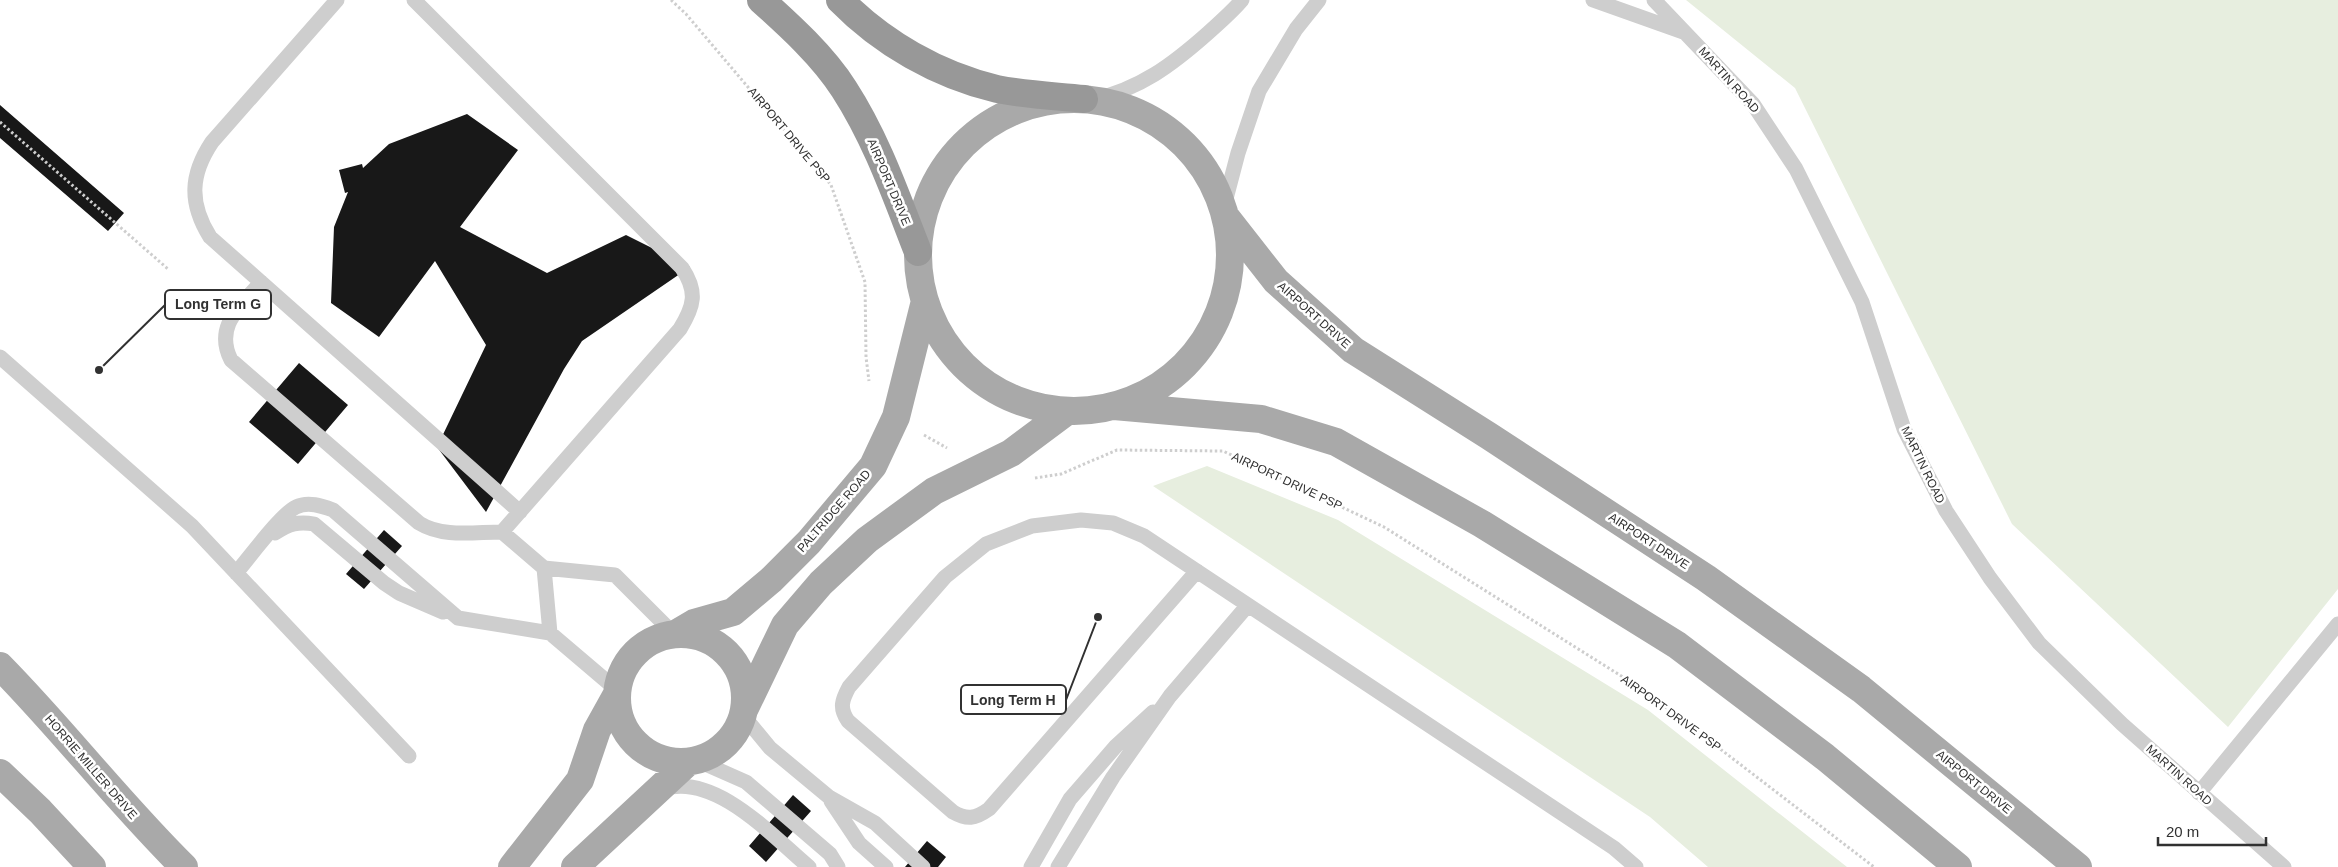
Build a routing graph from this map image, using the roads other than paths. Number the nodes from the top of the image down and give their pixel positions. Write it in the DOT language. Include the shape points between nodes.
graph roads {
  1 [pos="337,0"];
  2 [pos="414,0"];
  3 [pos="761,0"];
  4 [pos="840,0"];
  5 [pos="1242,0"];
  6 [pos="1319,0"];
  7 [pos="1593,0"];
  8 [pos="1654,0"];
  9 [pos="1687,34"];
  10 [pos="1088,100"];
  11 [pos="1224,213"];
  12 [pos="918,252"];
  13 [pos="261,282"];
  14 [pos="924,301"];
  15 [pos="0,357"];
  16 [pos="1114,406"];
  17 [pos="1066,412"];
  18 [pos="520,512"];
  19 [pos="502,532"];
  20 [pos="267,537"];
  21 [pos="544,568"];
  22 [pos="1196,571"];
  23 [pos="236,573"];
  24 [pos="1248,604"];
  25 [pos="458,618"];
  26 [pos="2338,624"];
  27 [pos="550,633"];
  28 [pos="675,634"];
  29 [pos="0,666"];
  30 [pos="617,692"];
  31 [pos="1170,696"];
  32 [pos="743,712"];
  33 [pos="409,756"];
  34 [pos="692,761"];
  35 [pos="0,773"];
  36 [pos="0,792"];
  37 [pos="2199,793"];
  38 [pos="648,797"];
  39 [pos="829,797"];
  40 [pos="40,811"];
  41 [pos="92,867"];
  42 [pos="184,867"];
  43 [pos="512,867"];
  44 [pos="575,867"];
  45 [pos="809,867"];
  46 [pos="838,867"];
  47 [pos="886,867"];
  48 [pos="923,867"];
  49 [pos="1031,867"];
  50 [pos="1058,867"];
  51 [pos="1636,867"];
  52 [pos="1958,867"];
  53 [pos="2078,867"];
  54 [pos="2284,867"];
  1 -- 13 [label="lane" via="212,142 197,175 195,198 199,219 210,237"];
  2 -- 18 [label="lane" via="675,260 690,280 693,296 690,313 680,329"];
  3 -- 12 [label="highway, AIRPORT DRIVE" via="802,38 844,88 878,149"];
  4 -- 10 [label="highway" via="896,45 953,74 998,89"];
  5 -- 10 [label="lane" via="1187,52 1150,79 1116,94"];
  6 -- 11 [label="lane" via="1296,29 1259,91 1238,152"];
  7 -- 9 [label="lane"];
  8 -- 9 [label="lane, MARTIN ROAD"];
  9 -- 37 [label="lane, MARTIN ROAD" via="1753,104 1796,168 1862,302 1904,429 1946,511 1990,578 2039,643"];
  10 -- 11 [label="main road" via="1121,106 1149,118 1174,135 1195,156 1212,182"];
  10 -- 12 [label="main road" via="1053,101 1022,108 994,121 969,140 948,164 932,191 922,220"];
  11 -- 16 [label="main road" via="1229,246 1228,276 1221,306 1208,334 1191,359 1168,379 1143,395"];
  11 -- 53 [label="main road, AIRPORT DRIVE" via="1276,281 1353,350 1714,584 1861,689"];
  12 -- 14 [label="main road"];
  13 -- 18 [label="lane"];
  13 -- 19 [label="lane" via="232,316 225,331 225,348 232,360 419,523 441,532"];
  14 -- 17 [label="main road" via="949,350 967,370 1013,400"];
  14 -- 28 [label="main road, PALTRIDGE ROAD" via="896,417 873,466 772,580 733,612 694,623"];
  15 -- 23 [label="lane" via="192,526"];
  16 -- 17 [label="main road"];
  16 -- 52 [label="main road" via="1261,419 1336,442 1482,524 1677,645 1825,757"];
  17 -- 32 [label="main road" via="1011,453 934,491 867,540 821,583 785,625"];
  18 -- 19 [label="lane"];
  19 -- 21 [label="lane"];
  20 -- 23 [label="lane"];
  20 -- 25 [label="lane" via="289,524 314,524 399,593"];
  20 -- 25 [label="lane" via="297,506 324,506 333,510"];
  21 -- 27 [label="lane"];
  21 -- 28 [label="lane" via="615,575"];
  22 -- 22 [label="lane" via="989,809 971,819 953,812 843,714 841,706 849,687 945,578 986,544 1007,534 1057,521 1113,523 1144,536"];
  22 -- 24 [label="lane"];
  23 -- 33 [label="lane"];
  24 -- 31 [label="lane"];
  24 -- 51 [label="lane" via="1614,848"];
  25 -- 27 [label="lane"];
  26 -- 37 [label="lane"];
  27 -- 30 [label="lane"];
  28 -- 30 [label="main road" via="658,637 629,659 620,676"];
  28 -- 32 [label="main road" via="696,635 714,642 729,655 745,690"];
  29 -- 42 [label="main road, HORRIE MILLER DRIVE" via="142,826"];
  30 -- 34 [label="main road" via="618,713 625,731 638,746 672,762"];
  30 -- 43 [label="main road" via="597,730 580,780"];
  31 -- 49 [label="lane" via="1116,746 1070,799"];
  31 -- 50 [label="lane" via="1113,778"];
  32 -- 34 [label="main road" via="737,728 725,744 710,756"];
  32 -- 39 [label="lane" via="770,748"];
  34 -- 38 [label="main road"];
  34 -- 46 [label="lane" via="746,782 830,854"];
  35 -- 40 [label="main road"];
  36 -- 40 [label="lane"];
  37 -- 54 [label="lane, MARTIN ROAD"];
  38 -- 44 [label="main road"];
  38 -- 45 [label="lane" via="675,786 710,791 736,806"];
  39 -- 47 [label="lane" via="859,842"];
  39 -- 48 [label="lane" via="875,823"];
  40 -- 41 [label="main road"];
}
